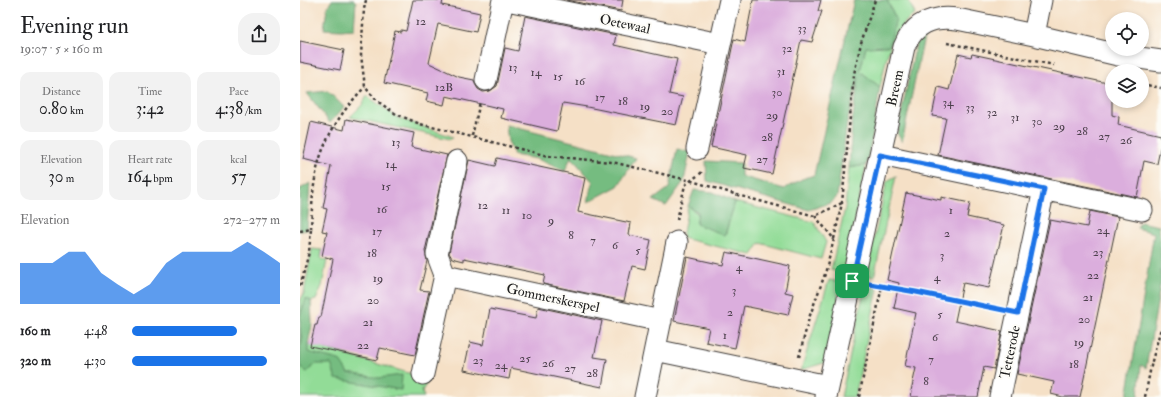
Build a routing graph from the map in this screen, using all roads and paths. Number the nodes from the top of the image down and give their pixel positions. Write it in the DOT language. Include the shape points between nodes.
graph roads {
  1 [pos="366,0"];
  2 [pos="503,0"];
  3 [pos="507,0"];
  4 [pos="730,0"];
  5 [pos="875,0"];
  6 [pos="1041,0"];
  7 [pos="1034,35"];
  8 [pos="942,42"];
  9 [pos="720,44"];
  10 [pos="1161,61"];
  11 [pos="1059,66"];
  12 [pos="486,80"];
  13 [pos="1149,85"];
  14 [pos="365,87"];
  15 [pos="1161,88"];
  16 [pos="472,136"];
  17 [pos="697,149"];
  18 [pos="880,155"];
  19 [pos="457,161"];
  20 [pos="692,181"];
  21 [pos="1044,189"];
  22 [pos="842,203"];
  23 [pos="1142,210"];
  24 [pos="815,216"];
  25 [pos="311,229"];
  26 [pos="300,231"];
  27 [pos="834,239"];
  28 [pos="677,242"];
  29 [pos="445,274"];
  30 [pos="824,274"];
  31 [pos="852,281"];
  32 [pos="882,286"];
  33 [pos="300,287"];
  34 [pos="1018,313"];
  35 [pos="661,321"];
  36 [pos="1161,328"];
  37 [pos="655,350"];
  38 [pos="798,361"];
  39 [pos="423,374"];
  40 [pos="827,391"];
  41 [pos="645,397"];
  42 [pos="859,397"];
  43 [pos="1000,397"];
  44 [pos="1145,397"];
  1 -- 14 [label="path" via="361,55"];
  2 -- 12 [label="street"];
  3 -- 9 [label="street, Oetewaal"];
  4 -- 9 [label="street"];
  5 -- 22 [label="path" via="854,74"];
  6 -- 7 [label="street"];
  7 -- 10 [label="street, Breem" via="1118,55"];
  7 -- 18 [label="street, Breem" via="949,18 931,20 918,26 904,46"];
  8 -- 11 [label="path"];
  9 -- 17 [label="street"];
  12 -- 16 [label="path"];
  13 -- 15 [label="path"];
  14 -- 16 [label="path" via="377,101 396,114 420,124"];
  14 -- 25 [label="path" via="340,117 326,142 316,174"];
  16 -- 20 [label="path" via="548,156 612,162"];
  17 -- 20 [label="path" via="696,153 704,159 701,173"];
  18 -- 21 [label="street"];
  18 -- 31 [label="street, Breem"];
  19 -- 29 [label="street" via="437,254"];
  20 -- 24 [label="path"];
  20 -- 28 [label="path" via="685,185 673,240"];
  21 -- 23 [label="street"];
  21 -- 34 [label="street, Tetterode"];
  22 -- 24 [label="path"];
  22 -- 27 [label="path"];
  24 -- 27 [label="path"];
  25 -- 26 [label="path"];
  25 -- 33 [label="path" via="309,252"];
  27 -- 30 [label="path"];
  28 -- 35 [label="street"];
  29 -- 35 [label="street, Gommerskerspel"];
  29 -- 39 [label="street"];
  30 -- 31 [label="path"];
  30 -- 38 [label="path"];
  31 -- 32 [label="path"];
  31 -- 40 [label="street, Breem"];
  32 -- 34 [label="path"];
  32 -- 42 [label="path"];
  34 -- 43 [label="street, Tetterode"];
  35 -- 37 [label="street"];
  36 -- 44 [label="path"];
  37 -- 40 [label="street"];
  37 -- 41 [label="street"];
}
